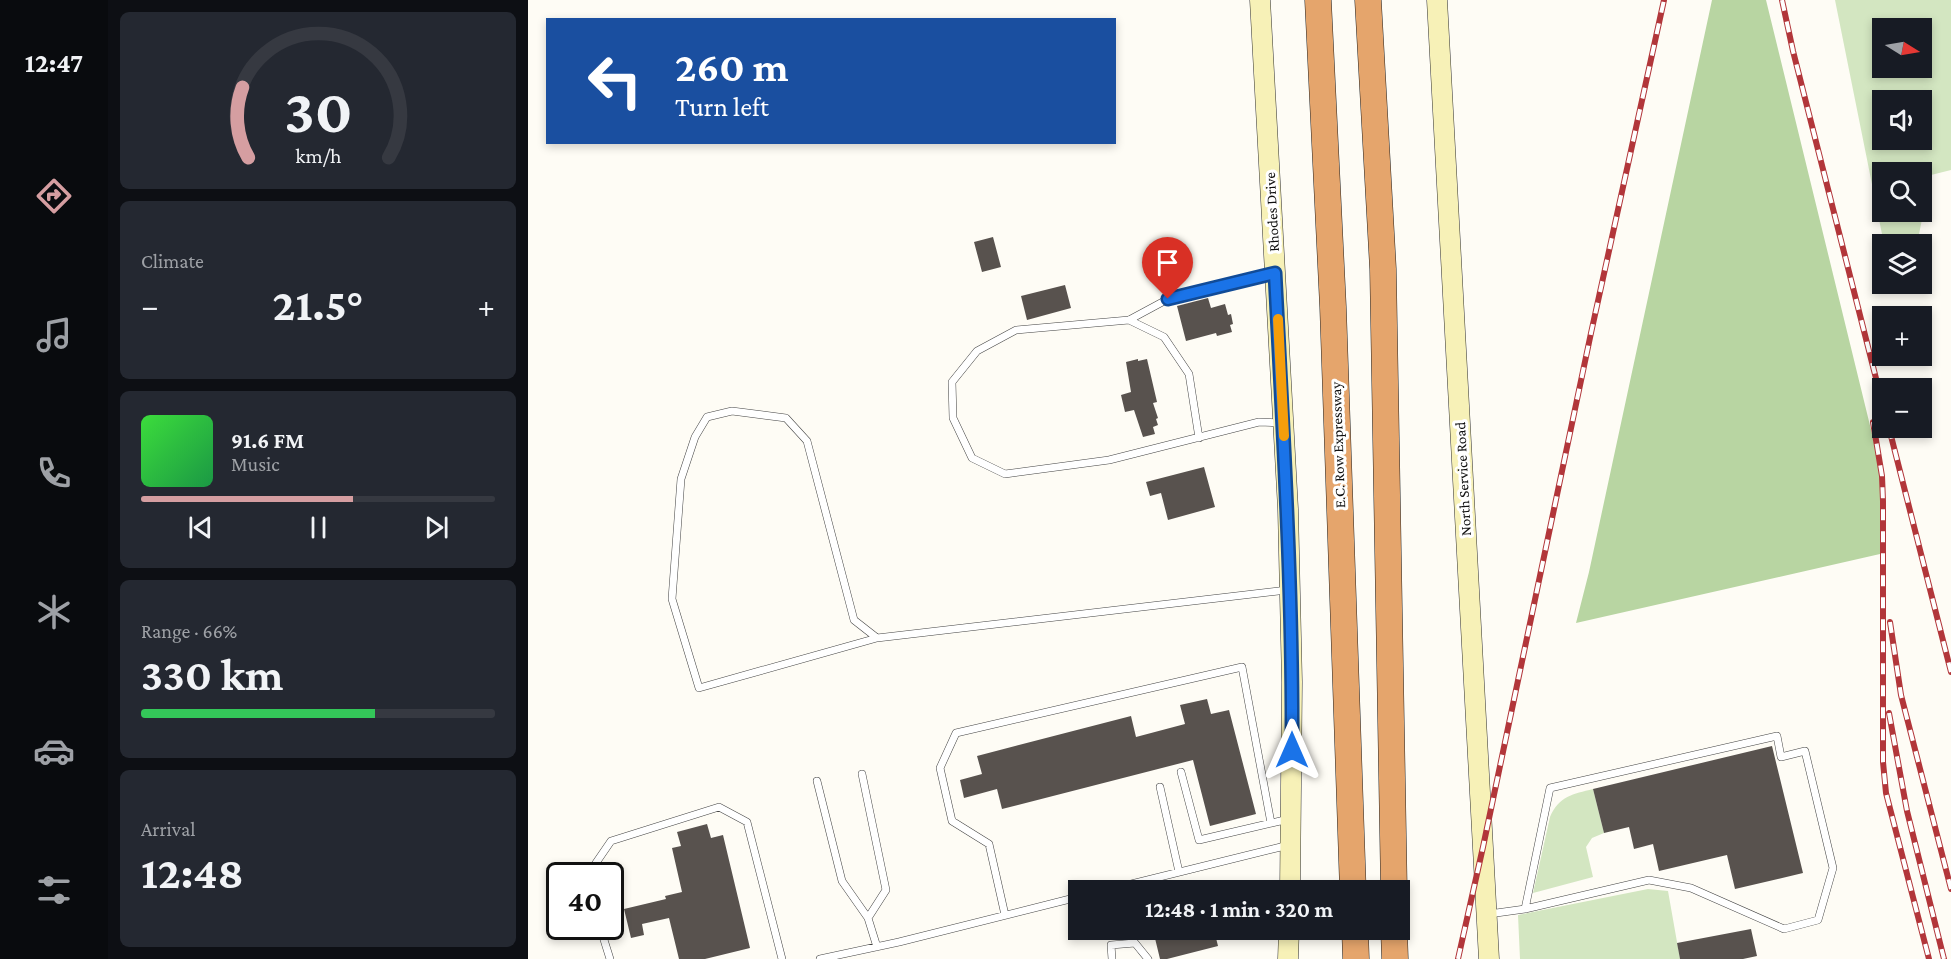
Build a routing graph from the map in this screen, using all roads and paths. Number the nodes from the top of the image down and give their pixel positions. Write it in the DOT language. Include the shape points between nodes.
graph roads {
  1 [pos="1260,0"];
  2 [pos="1318,0"];
  3 [pos="1368,0"];
  4 [pos="1437,0"];
  5 [pos="1275,273"];
  6 [pos="1129,320"];
  7 [pos="1283,424"];
  8 [pos="1199,438"];
  9 [pos="1290,590"];
  10 [pos="877,638"];
  11 [pos="1181,772"];
  12 [pos="862,774"];
  13 [pos="817,782"];
  14 [pos="1160,788"];
  15 [pos="1292,819"];
  16 [pos="1271,824"];
  17 [pos="1291,844"];
  18 [pos="596,862"];
  19 [pos="1179,872"];
  20 [pos="1147,880"];
  21 [pos="1290,880"];
  22 [pos="1353,880"];
  23 [pos="1394,880"];
  24 [pos="1068,899"];
  25 [pos="1525,909"];
  26 [pos="1005,915"];
  27 [pos="1487,915"];
  28 [pos="868,918"];
  29 [pos="604,940"];
  30 [pos="1289,940"];
  31 [pos="1355,940"];
  32 [pos="1394,940"];
  33 [pos="877,947"];
  34 [pos="610,959"];
  35 [pos="782,959"];
  36 [pos="820,959"];
  37 [pos="1112,959"];
  38 [pos="1148,959"];
  39 [pos="1288,959"];
  40 [pos="1356,959"];
  41 [pos="1395,959"];
  42 [pos="1489,959"];
  1 -- 5 [label="street, Rhodes Drive"];
  2 -- 22 [label="highway, E.C. Row Expressway"];
  3 -- 23 [label="highway" via="1383,269"];
  4 -- 27 [label="street, North Service Road"];
  5 -- 6 [label="lane" via="1168,299"];
  5 -- 7 [label="street, Rhodes Drive"];
  6 -- 8 [label="lane" via="1164,337 1189,374"];
  6 -- 8 [label="lane" via="1016,330 977,351 952,382 953,418 972,458 1005,474 1108,460"];
  7 -- 8 [label="lane" via="1259,422"];
  7 -- 9 [label="street, Rhodes Drive"];
  9 -- 10 [label="lane"];
  9 -- 15 [label="street, Rhodes Drive"];
  10 -- 10 [label="lane" via="854,620 807,441 786,418 732,411 708,417 695,437 681,479 672,599 699,688"];
  11 -- 16 [label="lane" via="1199,840"];
  12 -- 28 [label="lane" via="886,890"];
  13 -- 28 [label="lane" via="842,881"];
  14 -- 19 [label="lane"];
  15 -- 16 [label="lane"];
  15 -- 17 [label="street, Rhodes Drive"];
  16 -- 26 [label="lane" via="1242,667 956,733 940,768 952,821 989,844"];
  17 -- 19 [label="lane"];
  17 -- 21 [label="street, Rhodes Drive"];
  18 -- 35 [label="lane" via="610,841 719,807 747,822"];
  19 -- 20 [label="lane"];
  24 -- 26 [label="lane"];
  25 -- 25 [label="lane" via="1649,880 1691,888 1784,929 1818,920 1833,868 1805,751 1781,757 1777,736 1550,788"];
  25 -- 27 [label="lane"];
  26 -- 33 [label="lane"];
  27 -- 42 [label="street, North Service Road"];
  28 -- 33 [label="lane"];
  29 -- 34 [label="lane"];
  30 -- 39 [label="street"];
  31 -- 40 [label="highway"];
  32 -- 41 [label="highway"];
  33 -- 36 [label="lane"];
  37 -- 38 [label="lane" via="1111,945 1135,943"];
}
